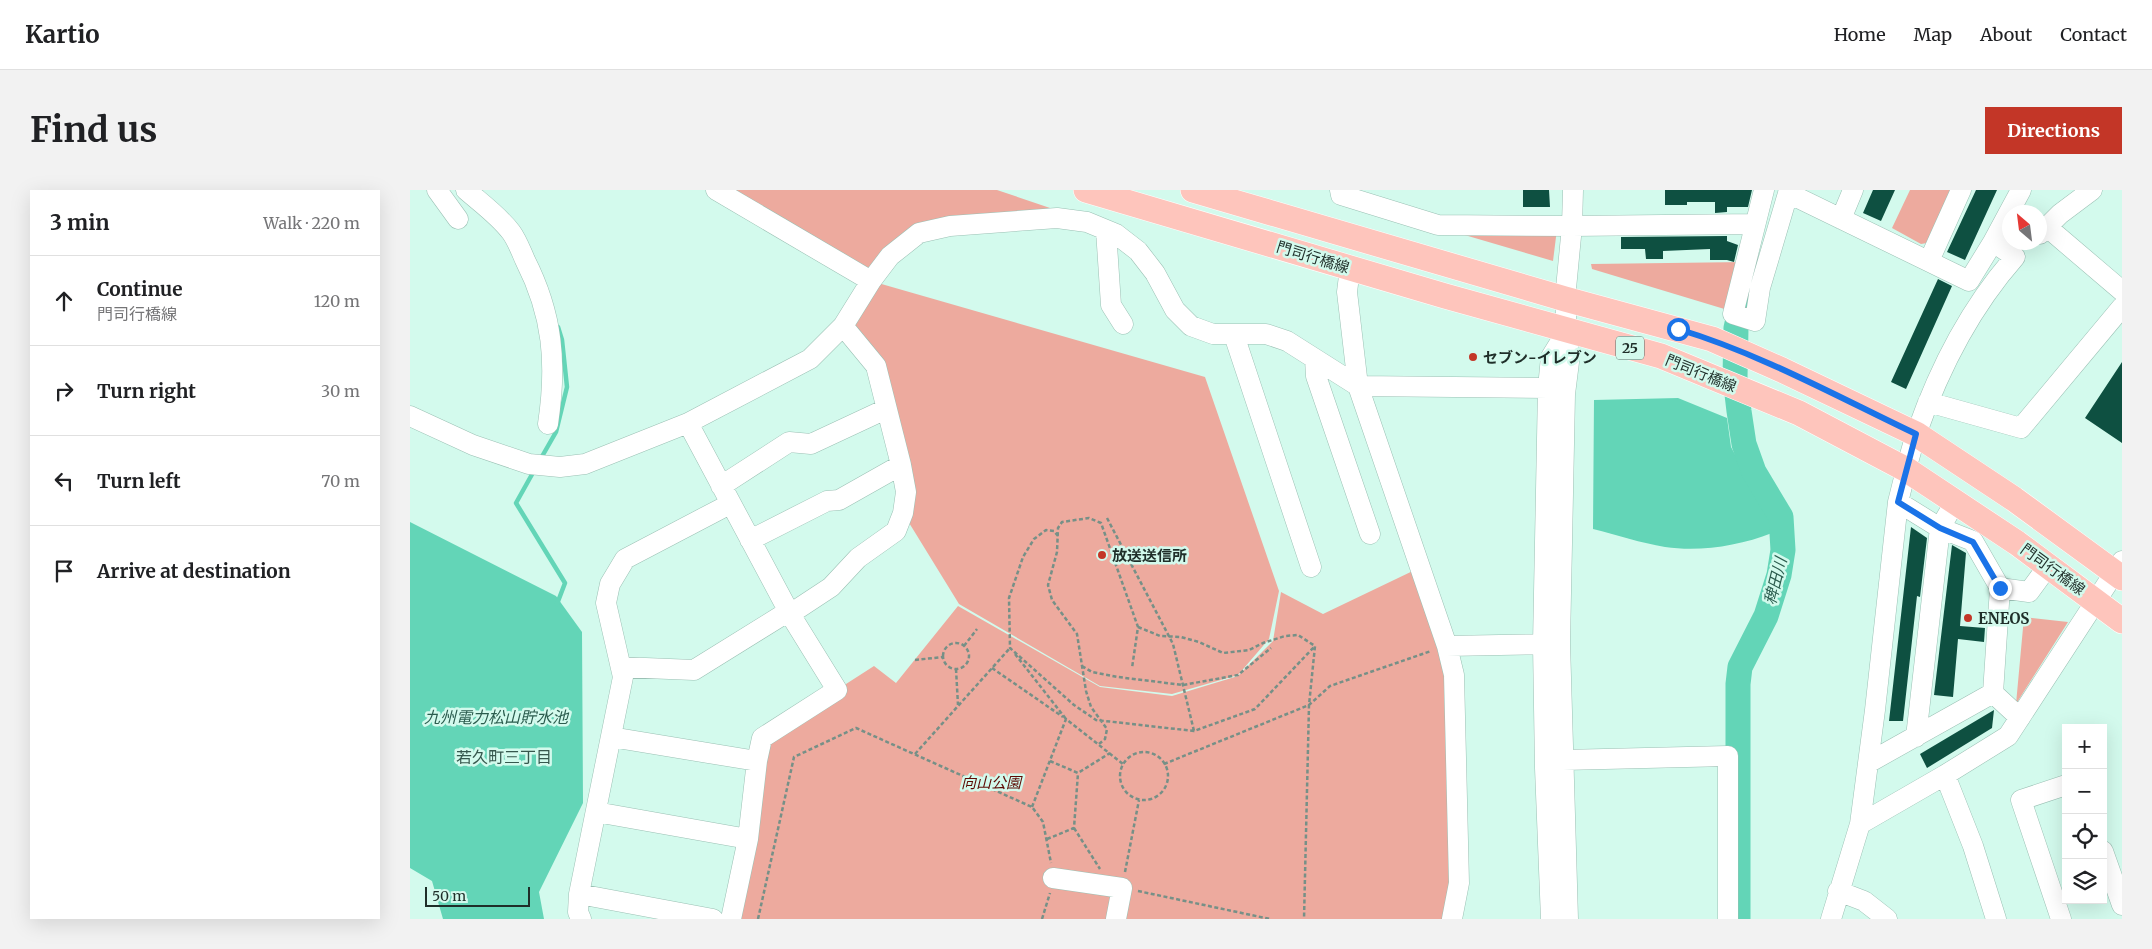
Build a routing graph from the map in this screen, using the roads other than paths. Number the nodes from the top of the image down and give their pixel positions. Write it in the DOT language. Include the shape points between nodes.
graph roads {
  1 [pos="437,190"];
  2 [pos="466,190"];
  3 [pos="716,190"];
  4 [pos="1086,190"];
  5 [pos="1193,190"];
  6 [pos="1340,190"];
  7 [pos="1572,190"];
  8 [pos="1764,190"];
  9 [pos="1853,190"];
  10 [pos="1961,190"];
  11 [pos="2021,190"];
  12 [pos="2092,190"];
  13 [pos="1789,192"];
  14 [pos="458,219"];
  15 [pos="1841,219"];
  16 [pos="1755,224"];
  17 [pos="1572,226"];
  18 [pos="2047,226"];
  19 [pos="1106,230"];
  20 [pos="2047,233"];
  21 [pos="1993,242"];
  22 [pos="2021,250"];
  23 [pos="2015,256"];
  24 [pos="1929,262"];
  25 [pos="1350,268"];
  26 [pos="871,281"];
  27 [pos="2122,291"];
  28 [pos="1565,299"];
  29 [pos="2122,307"];
  30 [pos="1123,324"];
  31 [pos="843,326"];
  32 [pos="1567,330"];
  33 [pos="1234,335"];
  34 [pos="1315,359"];
  35 [pos="1358,386"];
  36 [pos="1557,391"];
  37 [pos="1928,402"];
  38 [pos="886,409"];
  39 [pos="410,416"];
  40 [pos="688,423"];
  41 [pos="548,424"];
  42 [pos="1916,434"];
  43 [pos="901,465"];
  44 [pos="1906,470"];
  45 [pos="721,486"];
  46 [pos="1898,502"];
  47 [pos="1955,502"];
  48 [pos="730,504"];
  49 [pos="1940,528"];
  50 [pos="1370,534"];
  51 [pos="750,540"];
  52 [pos="2048,566"];
  53 [pos="1311,568"];
  54 [pos="2120,570"];
  55 [pos="2000,588"];
  56 [pos="2097,601"];
  57 [pos="789,613"];
  58 [pos="2122,621"];
  59 [pos="1551,644"];
  60 [pos="1447,646"];
  61 [pos="621,667"];
  62 [pos="1992,693"];
  63 [pos="2020,718"];
  64 [pos="611,737"];
  65 [pos="1916,737"];
  66 [pos="1563,760"];
  67 [pos="757,761"];
  68 [pos="1868,763"];
  69 [pos="1945,775"];
  70 [pos="2062,786"];
  71 [pos="596,812"];
  72 [pos="1860,824"];
  73 [pos="748,839"];
  74 [pos="2106,859"];
  75 [pos="1052,878"];
  76 [pos="1838,891"];
  77 [pos="579,894"];
  78 [pos="2122,905"];
  79 [pos="581,919"];
  80 [pos="713,919"];
  81 [pos="731,919"];
  82 [pos="1116,919"];
  83 [pos="1452,919"];
  84 [pos="1552,919"];
  85 [pos="1568,919"];
  86 [pos="1728,919"];
  87 [pos="1830,919"];
  88 [pos="1887,919"];
  89 [pos="1996,919"];
  90 [pos="2061,919"];
  1 -- 14 [label="street"];
  2 -- 41 [label="street" via="512,233 537,284 549,328 554,364"];
  3 -- 26 [label="street"];
  4 -- 25 [label="main road, 門司行橋線 / 25"];
  5 -- 28 [label="main road, 門司行橋線 / 25"];
  6 -- 17 [label="street" via="1341,195 1438,225"];
  7 -- 17 [label="street"];
  8 -- 16 [label="street"];
  9 -- 15 [label="street"];
  10 -- 24 [label="street"];
  11 -- 21 [label="street"];
  12 -- 18 [label="street"];
  13 -- 15 [label="street"];
  13 -- 16 [label="street" via="1760,288 1755,321 1733,314"];
  15 -- 24 [label="street"];
  16 -- 17 [label="street"];
  17 -- 28 [label="street"];
  19 -- 26 [label="street" via="1087,222 1057,218 950,226 919,233 890,256"];
  19 -- 30 [label="street" via="1111,305"];
  19 -- 33 [label="street" via="1138,252 1155,273 1174,310 1191,326 1213,334"];
  20 -- 27 [label="street"];
  21 -- 23 [label="street"];
  21 -- 24 [label="street" via="1969,281"];
  22 -- 23 [label="street"];
  23 -- 37 [label="street" via="1982,300 1946,362"];
  25 -- 32 [label="main road, 門司行橋線 / 25"];
  25 -- 35 [label="street" via="1348,292"];
  26 -- 31 [label="street"];
  28 -- 32 [label="street"];
  28 -- 42 [label="main road, 門司行橋線 / 25" via="1712,339"];
  29 -- 37 [label="street" via="2021,428"];
  31 -- 38 [label="street" via="876,366"];
  31 -- 40 [label="street" via="810,359"];
  32 -- 36 [label="street" via="1551,357"];
  32 -- 44 [label="main road, 門司行橋線 / 25" via="1670,360 1799,414"];
  33 -- 34 [label="street" via="1266,334 1287,341"];
  33 -- 53 [label="street"];
  34 -- 35 [label="street"];
  34 -- 50 [label="street" via="1316,376"];
  35 -- 36 [label="street"];
  35 -- 60 [label="street"];
  36 -- 59 [label="street"];
  37 -- 42 [label="street"];
  38 -- 43 [label="street"];
  38 -- 45 [label="street" via="811,444 789,442"];
  39 -- 40 [label="street" via="510,458 529,464 560,467 585,464"];
  40 -- 45 [label="street"];
  42 -- 44 [label="street"];
  42 -- 54 [label="main road, 門司行橋線 / 25"];
  43 -- 51 [label="street" via="838,500 827,501"];
  43 -- 57 [label="street" via="906,492 896,532 858,558 831,586"];
  44 -- 46 [label="street"];
  44 -- 47 [label="main road, 門司行橋線 / 25"];
  45 -- 48 [label="street"];
  46 -- 49 [label="street"];
  46 -- 68 [label="street"];
  47 -- 49 [label="street"];
  47 -- 52 [label="main road, 門司行橋線 / 25"];
  48 -- 51 [label="street"];
  48 -- 61 [label="street" via="625,559 610,584 606,603"];
  49 -- 55 [label="street" via="1973,542"];
  49 -- 65 [label="street"];
  51 -- 57 [label="street"];
  52 -- 55 [label="street" via="2029,592"];
  52 -- 56 [label="main road, 門司行橋線 / 25"];
  54 -- 56 [label="street"];
  55 -- 62 [label="street"];
  56 -- 58 [label="main road, 門司行橋線 / 25"];
  56 -- 63 [label="street"];
  57 -- 61 [label="street" via="694,670"];
  57 -- 67 [label="street" via="837,690 762,738"];
  59 -- 60 [label="street"];
  59 -- 66 [label="street"];
  59 -- 84 [label="street" via="1545,768"];
  60 -- 83 [label="street" via="1454,675 1459,882"];
  61 -- 64 [label="street" via="623,677"];
  62 -- 63 [label="street"];
  62 -- 65 [label="street"];
  63 -- 69 [label="street" via="2008,736"];
  64 -- 67 [label="street"];
  64 -- 71 [label="street"];
  65 -- 68 [label="street"];
  66 -- 85 [label="street"];
  66 -- 86 [label="street" via="1728,756"];
  67 -- 73 [label="street"];
  68 -- 72 [label="street"];
  69 -- 72 [label="street"];
  69 -- 89 [label="street" via="1973,846"];
  70 -- 90 [label="street" via="2021,800"];
  71 -- 73 [label="street"];
  71 -- 77 [label="street"];
  72 -- 76 [label="street"];
  73 -- 81 [label="street"];
  74 -- 78 [label="street"];
  75 -- 82 [label="street" via="1117,887"];
  76 -- 87 [label="street"];
  76 -- 88 [label="street" via="1864,901"];
  77 -- 79 [label="street"];
  77 -- 80 [label="street"];
}
